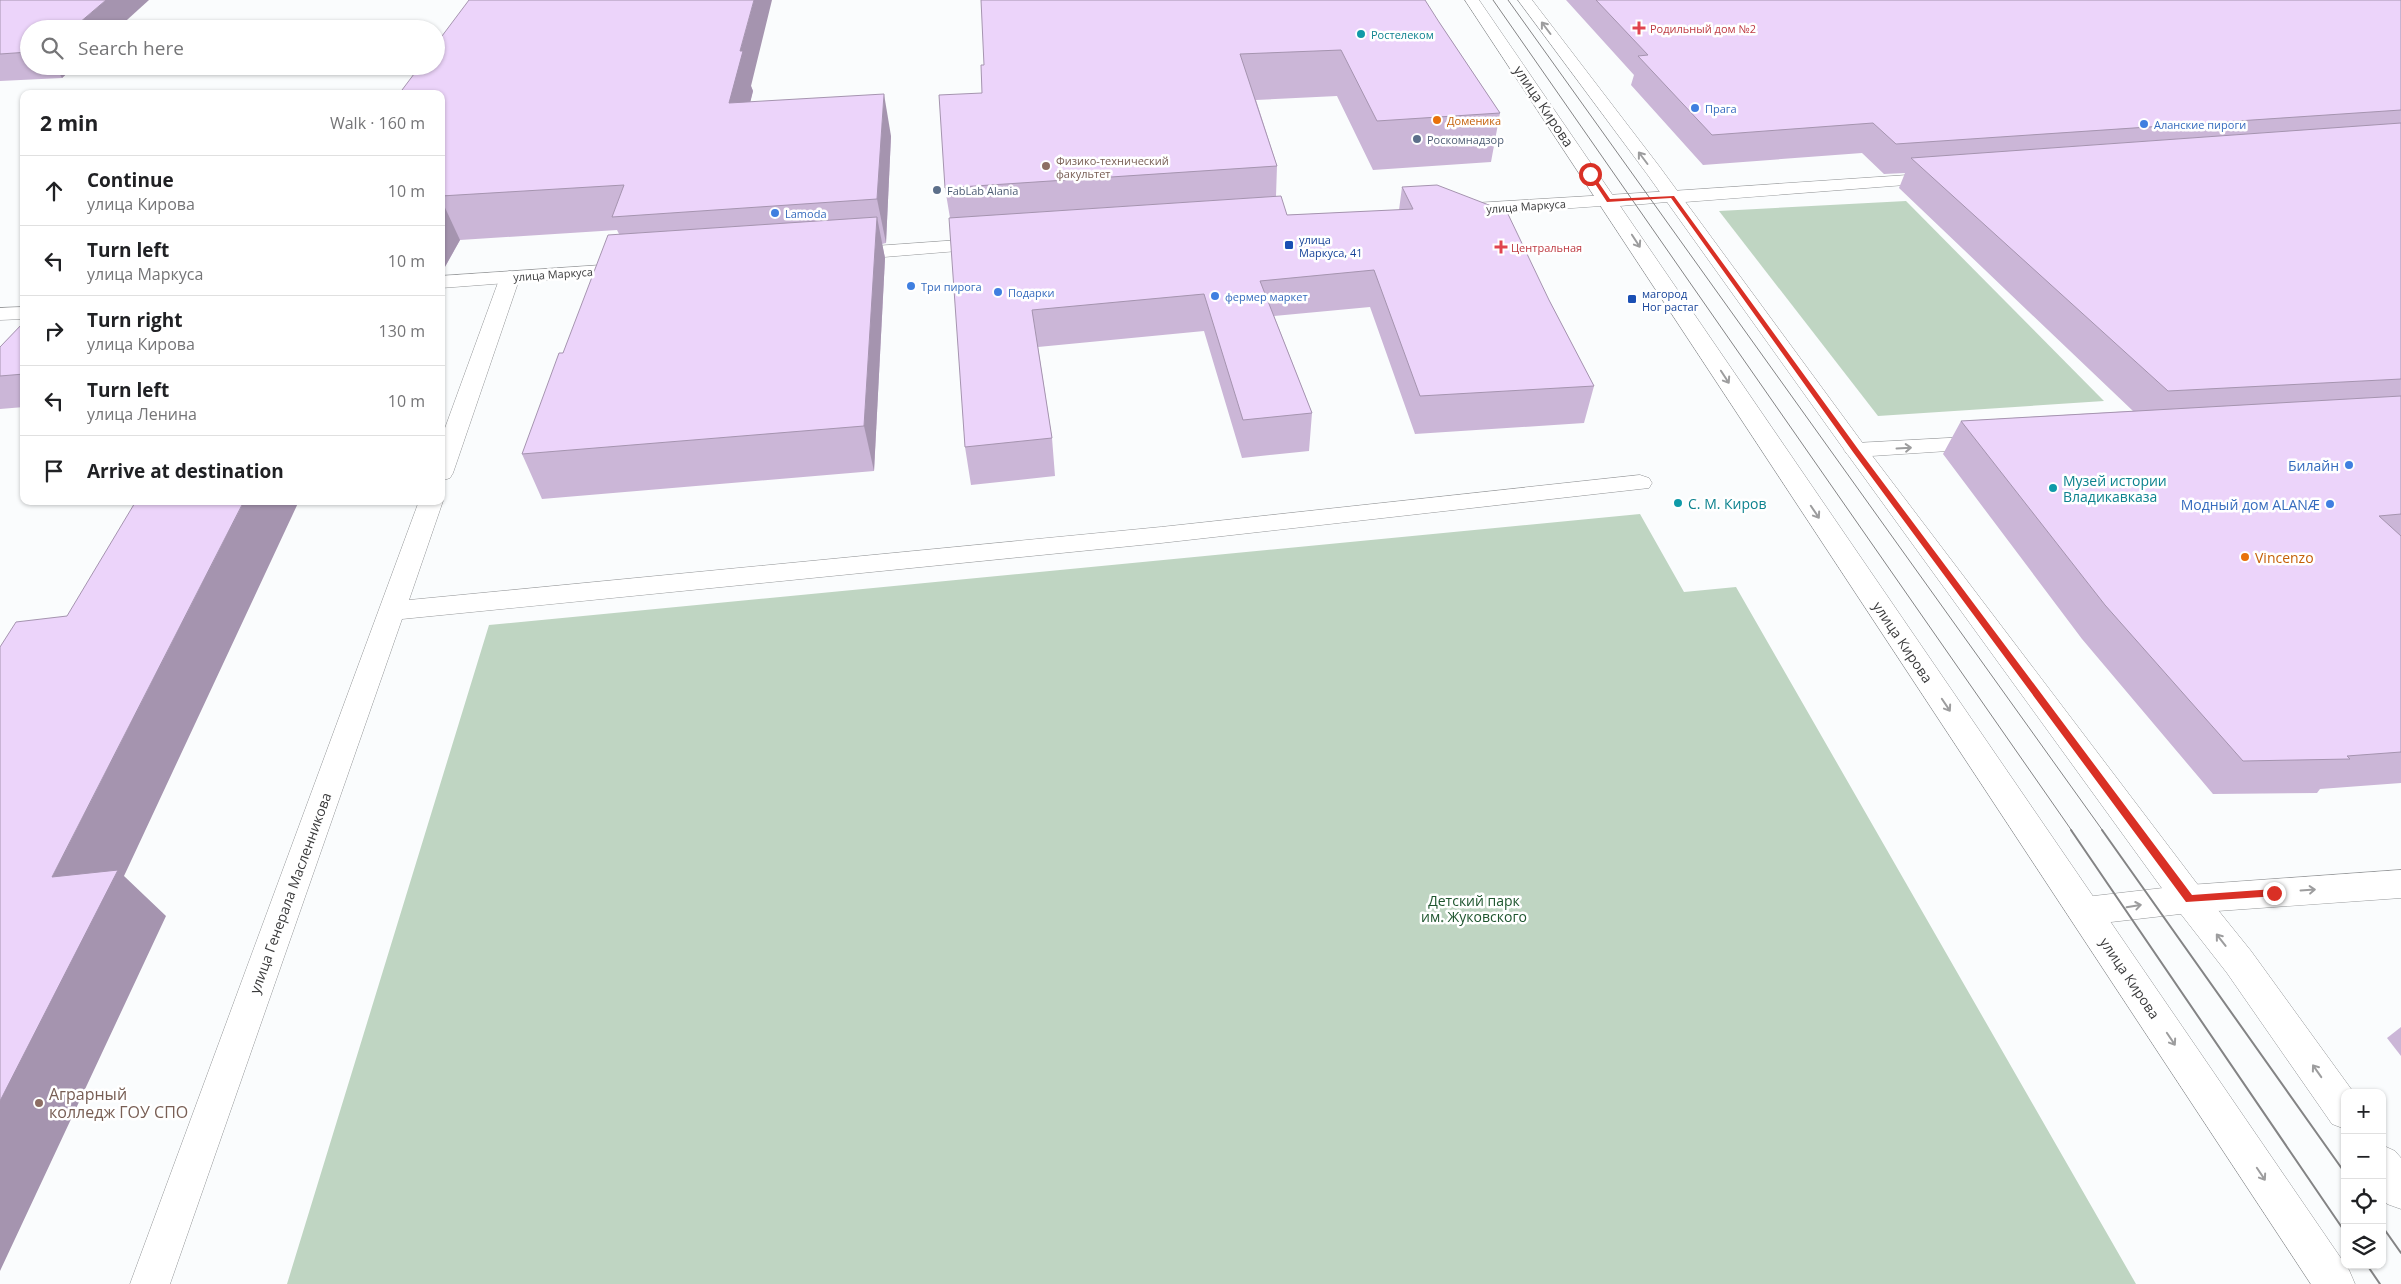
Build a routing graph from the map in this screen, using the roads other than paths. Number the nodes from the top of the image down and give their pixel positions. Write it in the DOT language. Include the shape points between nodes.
graph roads {
  1 [pos="1472,0"];
  2 [pos="1525,0"];
  3 [pos="1953,177"];
  4 [pos="1672,197"];
  5 [pos="1608,201"];
  6 [pos="1440,212"];
  7 [pos="1005,242"];
  8 [pos="827,255"];
  9 [pos="648,268"];
  10 [pos="510,277"];
  11 [pos="445,282"];
  12 [pos="20,313"];
  13 [pos="0,314"];
  14 [pos="2005,442"];
  15 [pos="1856,450"];
  16 [pos="445,462"];
  17 [pos="1640,483"];
  18 [pos="430,505"];
  19 [pos="392,611"];
  20 [pos="2401,884"];
  21 [pos="2190,899"];
  22 [pos="2085,912"];
  23 [pos="2341,1105"];
  24 [pos="2386,1169"];
  25 [pos="2401,1190"];
  26 [pos="150,1284"];
  27 [pos="2335,1284"];
  1 -- 5 [label="main road, улица Кирова"];
  4 -- 2 [label="main road, one-way"];
  3 -- 4 [label="main road, улица Маркуса"];
  4 -- 5 [label="main road, улица Маркуса"];
  4 -- 15 [label="main road"];
  5 -- 6 [label="main road, улица Маркуса"];
  5 -- 22 [label="main road, улица Кирова, one-way"];
  7 -- 8 [label="main road"];
  9 -- 10 [label="main road, улица Маркуса"];
  10 -- 11 [label="main road, улица Маркуса"];
  10 -- 16 [label="main road"];
  12 -- 13 [label="main road"];
  15 -- 14 [label="main road, one-way"];
  15 -- 21 [label="main road"];
  17 -- 19 [label="main road" via="1162,535"];
  18 -- 19 [label="main road, улица Генерала Масленникова"];
  19 -- 26 [label="main road, улица Генерала Масленникова"];
  21 -- 20 [label="main road, one-way"];
  22 -- 21 [label="main road, one-way"];
  23 -- 21 [label="main road, one-way"];
  22 -- 27 [label="main road, улица Кирова, one-way"];
  24 -- 25 [label="main road"];
}
